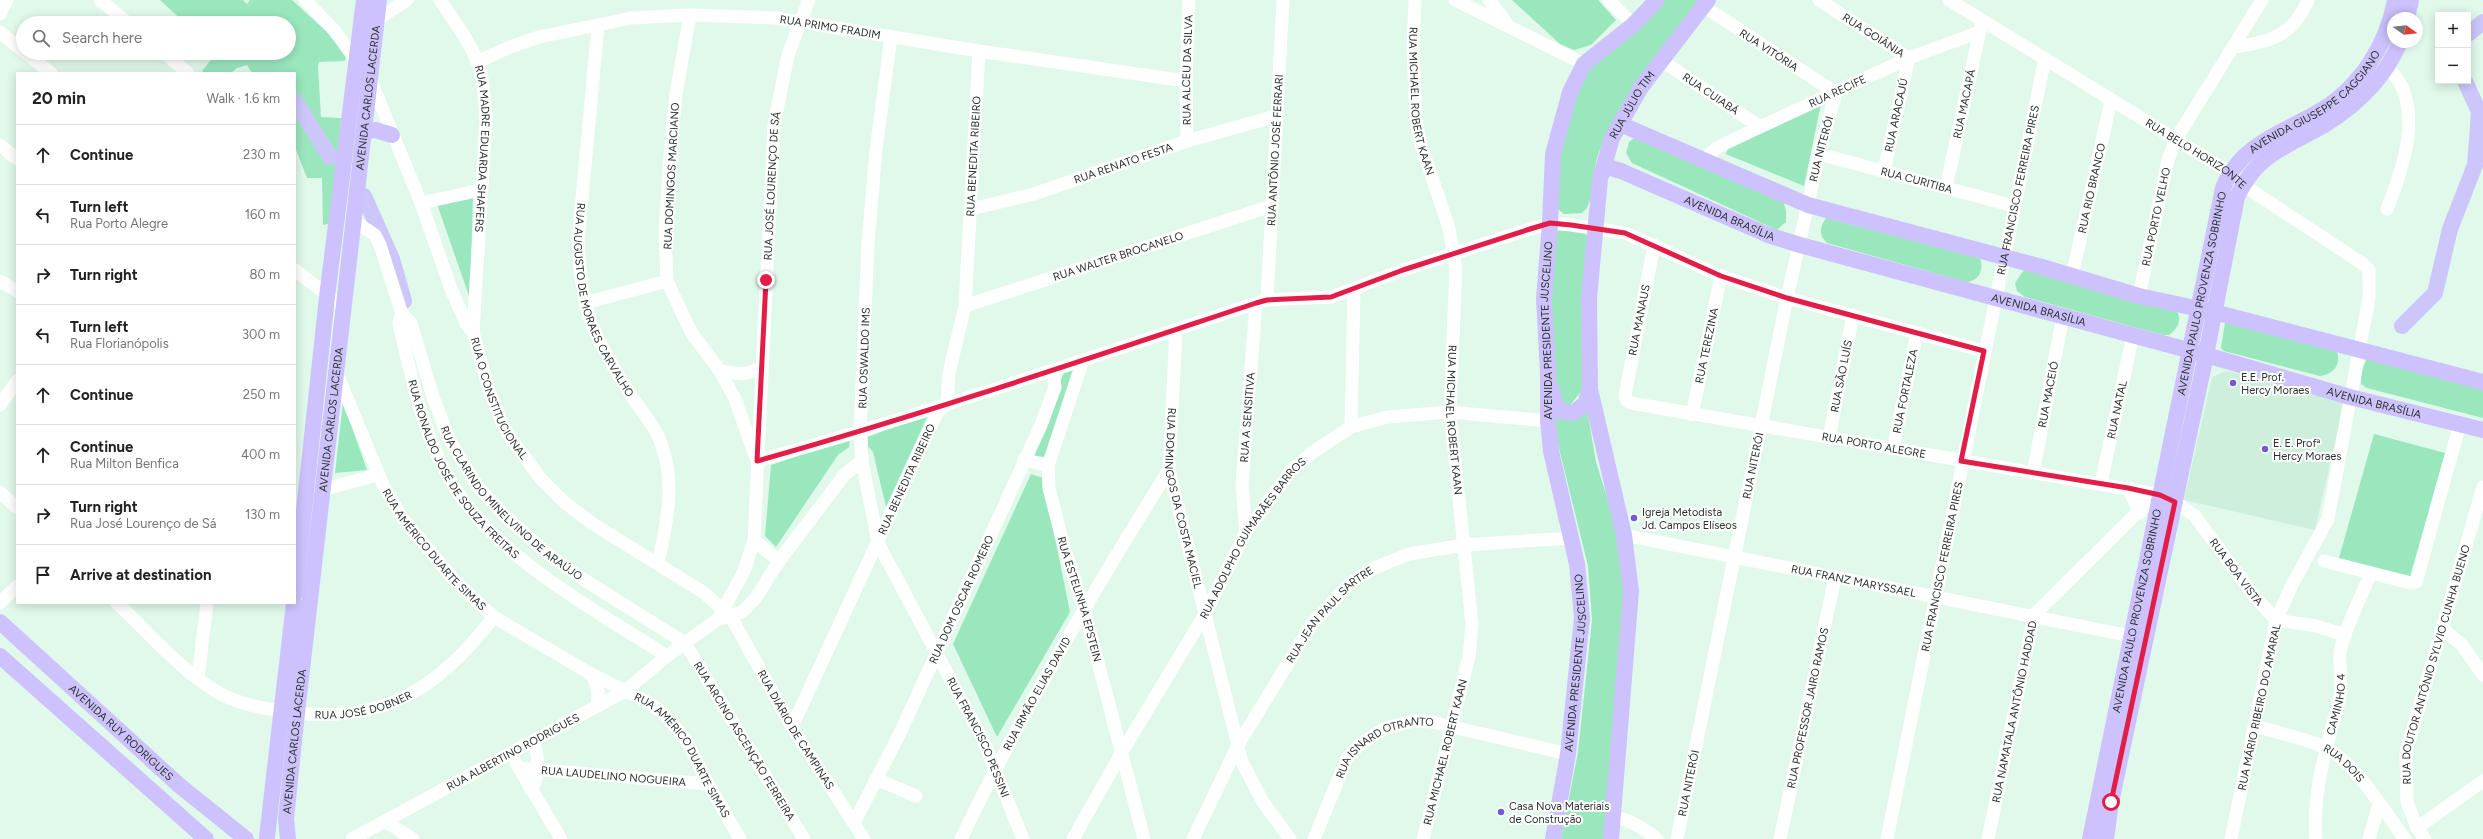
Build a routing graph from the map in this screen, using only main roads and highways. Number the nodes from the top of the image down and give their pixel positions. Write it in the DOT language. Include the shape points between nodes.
graph roads {
  1 [pos="364,0"];
  2 [pos="379,0"];
  3 [pos="1657,0"];
  4 [pos="2395,0"];
  5 [pos="2411,0"];
  6 [pos="1705,3"];
  7 [pos="2408,12"];
  8 [pos="2394,48"];
  9 [pos="2380,62"];
  10 [pos="1620,124"];
  11 [pos="364,132"];
  12 [pos="392,134"];
  13 [pos="1604,166"];
  14 [pos="2229,172"];
  15 [pos="2243,185"];
  16 [pos="2206,310"];
  17 [pos="2190,351"];
  18 [pos="2206,355"];
  19 [pos="1548,372"];
  20 [pos="2483,382"];
  21 [pos="1590,389"];
  22 [pos="2483,430"];
  23 [pos="296,584"];
  24 [pos="294,604"];
  25 [pos="0,622"];
  26 [pos="0,656"];
  27 [pos="289,712"];
  28 [pos="203,838"];
  29 [pos="271,838"];
  30 [pos="246,839"];
  31 [pos="250,839"];
  32 [pos="288,839"];
  33 [pos="1552,839"];
  34 [pos="1611,839"];
  35 [pos="2090,839"];
  36 [pos="2106,839"];
  1 -- 23 [label="main road, AVENIDA CARLOS LACERDA" via="327,296"];
  2 -- 11 [label="main road, AVENIDA CARLOS LACERDA"];
  3 -- 19 [label="main road, AVENIDA PRESIDENTE JUSCELINO" via="1633,25 1584,64 1570,92 1553,154 1544,299"];
  4 -- 9 [label="main road, AVENIDA GIUSEPPE CAGGIANO"];
  5 -- 7 [label="main road"];
  6 -- 10 [label="main road, RUA JÚLIO TIM" via="1641,87"];
  8 -- 9 [label="main road, AVENIDA GIUSEPPE CAGGIANO"];
  9 -- 14 [label="main road, AVENIDA GIUSEPPE CAGGIANO" via="2336,101 2302,121 2274,133"];
  9 -- 15 [label="main road, AVENIDA GIUSEPPE CAGGIANO" via="2364,96 2325,124 2268,156"];
  10 -- 13 [label="main road, RUA JÚLIO TIM"];
  10 -- 16 [label="main road" via="1808,205 2139,296"];
  11 -- 12 [label="main road" via="375,130"];
  11 -- 27 [label="main road, AVENIDA CARLOS LACERDA" via="337,374"];
  13 -- 17 [label="main road, AVENIDA BRASÍLIA" via="1768,235"];
  13 -- 21 [label="main road, RUA JÚLIO TIM" via="1589,299"];
  14 -- 16 [label="main road, AVENIDA PAULO PROVENZA SOBRINHO" via="2223,188"];
  15 -- 16 [label="main road, AVENIDA PAULO PROVENZA SOBRINHO" via="2237,197"];
  16 -- 17 [label="main road, AVENIDA PAULO PROVENZA SOBRINHO"];
  16 -- 18 [label="main road, AVENIDA PAULO PROVENZA SOBRINHO"];
  16 -- 20 [label="main road"];
  17 -- 18 [label="main road, AVENIDA BRASÍLIA"];
  17 -- 35 [label="main road, AVENIDA PAULO PROVENZA SOBRINHO" via="2158,495"];
  18 -- 22 [label="main road, AVENIDA BRASÍLIA" via="2350,397"];
  18 -- 36 [label="main road, AVENIDA PAULO PROVENZA SOBRINHO" via="2111,802"];
  19 -- 21 [label="main road" via="1556,405 1561,411 1573,413 1580,410"];
  19 -- 33 [label="main road, AVENIDA PRESIDENTE JUSCELINO" via="1551,451 1581,590 1582,618 1568,754"];
  21 -- 34 [label="main road" via="1624,535 1631,611"];
  24 -- 27 [label="main road, AVENIDA CARLOS LACERDA"];
  25 -- 30 [label="main road, AVENIDA RUY RODRIGUES" via="180,786"];
  26 -- 28 [label="main road, AVENIDA RUY RODRIGUES"];
  27 -- 29 [label="main road, AVENIDA CARLOS LACERDA"];
  27 -- 32 [label="main road, AVENIDA CARLOS LACERDA" via="286,819"];
  29 -- 31 [label="main road"];
}
